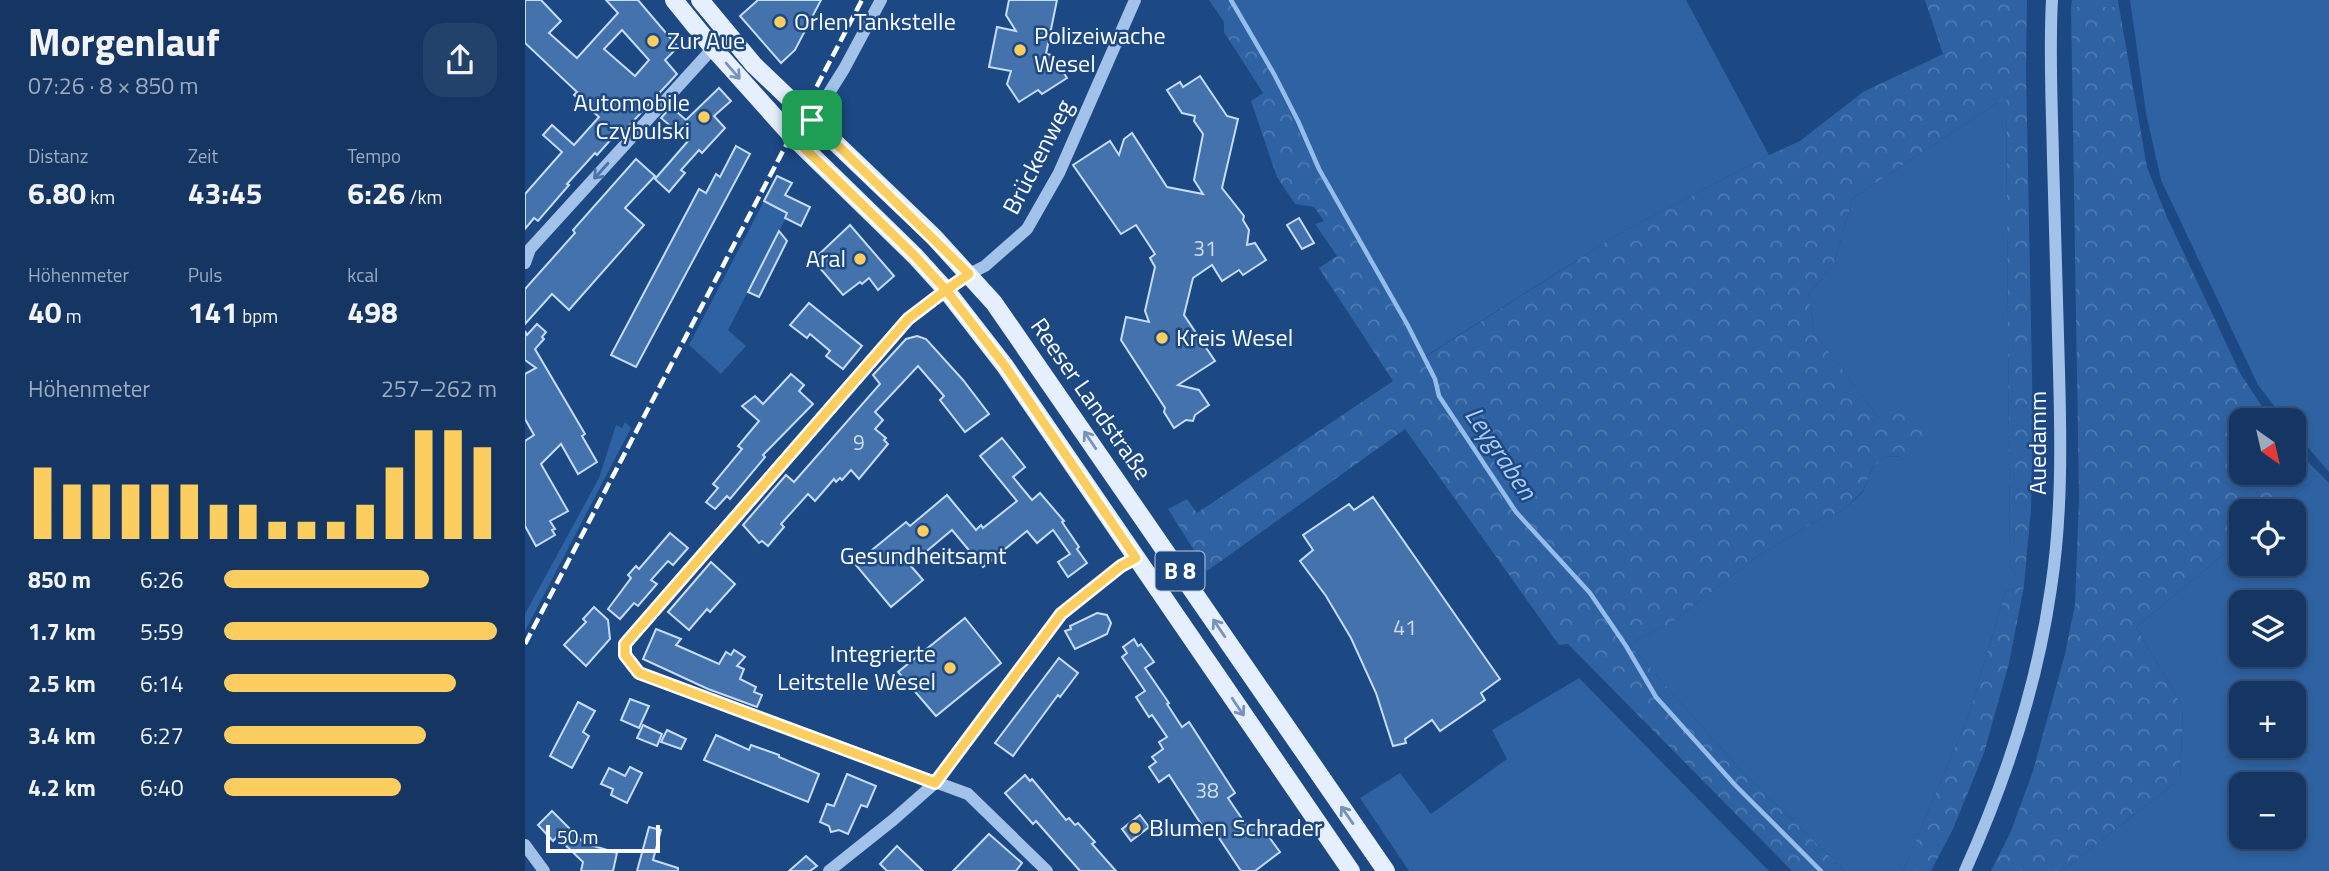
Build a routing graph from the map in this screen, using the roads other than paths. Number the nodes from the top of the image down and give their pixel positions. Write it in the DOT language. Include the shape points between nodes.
graph roads {
  1 [pos="674,0"];
  2 [pos="700,0"];
  3 [pos="881,0"];
  4 [pos="1135,0"];
  5 [pos="2052,0"];
  6 [pos="713,48"];
  7 [pos="812,120"];
  8 [pos="799,143"];
  9 [pos="528,246"];
  10 [pos="525,263"];
  11 [pos="969,274"];
  12 [pos="946,290"];
  13 [pos="1136,558"];
  14 [pos="935,783"];
  15 [pos="525,845"];
  16 [pos="544,871"];
  17 [pos="829,871"];
  18 [pos="1047,871"];
  19 [pos="1351,871"];
  20 [pos="1386,871"];
  21 [pos="1965,871"];
  1 -- 6 [label="main road, B 8"];
  2 -- 7 [label="main road, Reeser Landstraße / B 8" via="754,65"];
  3 -- 7 [label="street"];
  4 -- 11 [label="street, Brückenweg" via="1059,173 1027,229"];
  5 -- 21 [label="street, Auedamm" via="2060,417 2052,586 2038,667 2015,747"];
  6 -- 8 [label="main road, B 8, one-way"];
  6 -- 9 [label="street, one-way"];
  7 -- 8 [label="main road"];
  7 -- 11 [label="main road, Reeser Landstraße / B 8"];
  8 -- 12 [label="main road, B 8"];
  9 -- 10 [label="street"];
  11 -- 12 [label="main road"];
  20 -- 11 [label="main road, Reeser Landstraße / B 8, one-way" via="1034,359"];
  12 -- 13 [label="main road, B 8" via="1005,366"];
  12 -- 14 [label="street" via="908,319 625,644 625,655 639,673"];
  13 -- 14 [label="street" via="1061,614"];
  13 -- 19 [label="main road, B 8, one-way"];
  14 -- 17 [label="street"];
  14 -- 18 [label="street" via="968,794"];
  15 -- 16 [label="street"];
}
